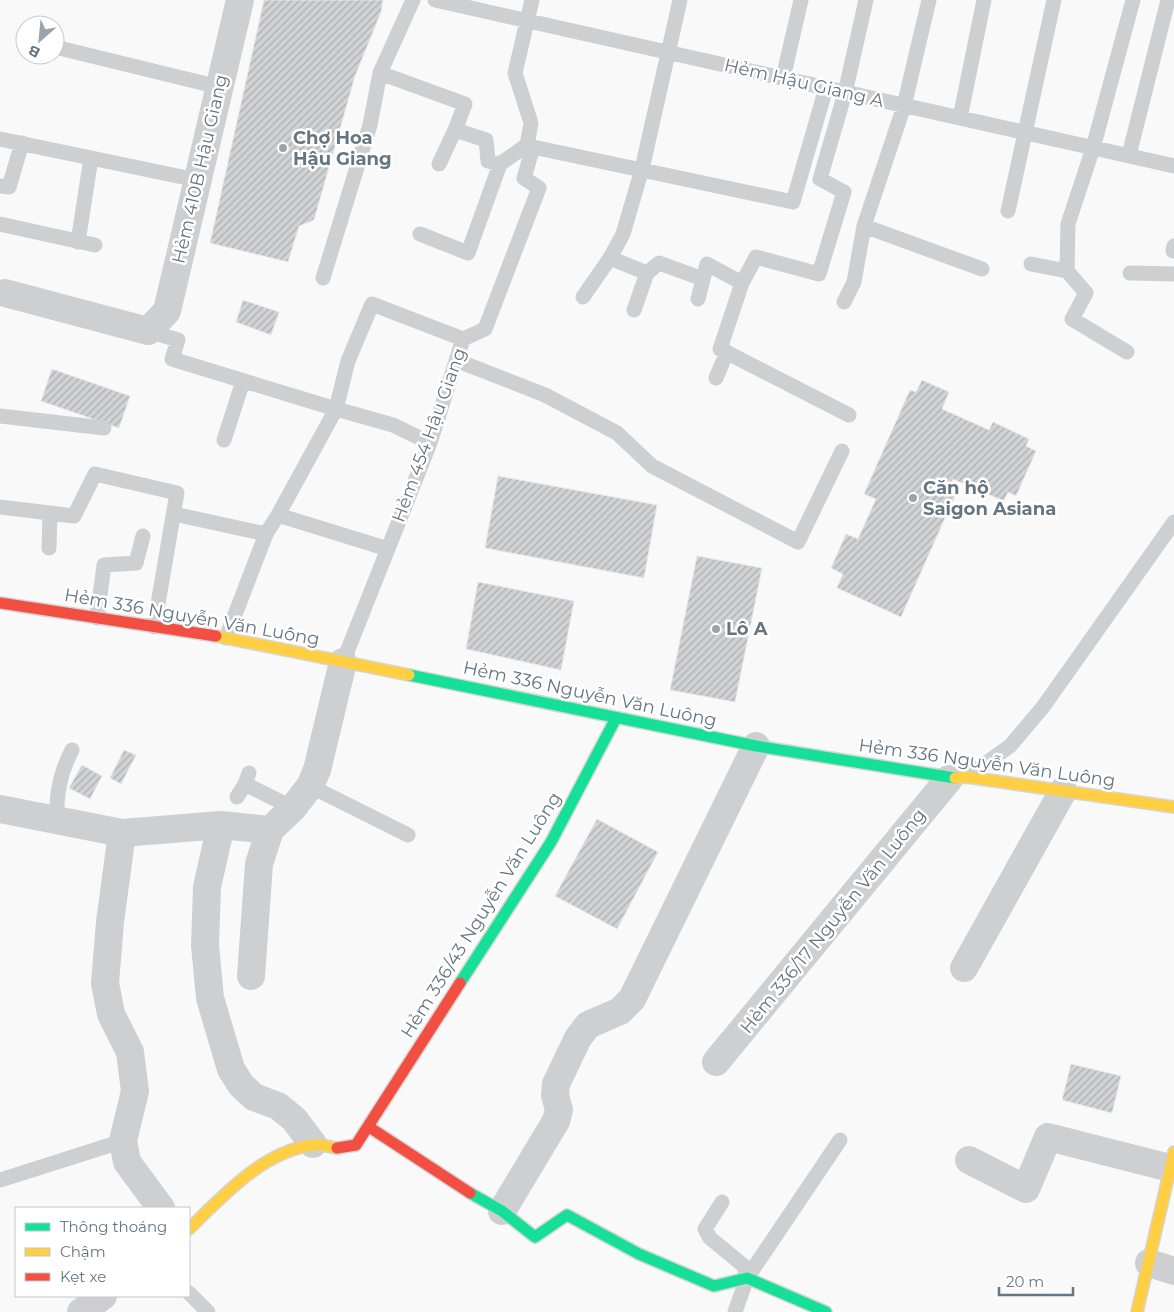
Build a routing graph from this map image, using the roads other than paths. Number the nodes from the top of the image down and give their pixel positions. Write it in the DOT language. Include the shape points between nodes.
graph roads {
  1 [pos="240,0"];
  2 [pos="413,0"];
  3 [pos="435,0"];
  4 [pos="532,0"];
  5 [pos="680,0"];
  6 [pos="801,0"];
  7 [pos="866,0"];
  8 [pos="929,0"];
  9 [pos="984,0"];
  10 [pos="1054,0"];
  11 [pos="1133,0"];
  12 [pos="1168,0"];
  13 [pos="527,22"];
  14 [pos="65,49"];
  15 [pos="668,53"];
  16 [pos="380,73"];
  17 [pos="783,78"];
  18 [pos="219,87"];
  19 [pos="826,88"];
  20 [pos="845,93"];
  21 [pos="904,106"];
  22 [pos="960,118"];
  23 [pos="455,130"];
  24 [pos="1026,132"];
  25 [pos="0,139"];
  26 [pos="22,143"];
  27 [pos="530,146"];
  28 [pos="1093,148"];
  29 [pos="1129,155"];
  30 [pos="92,158"];
  31 [pos="439,164"];
  32 [pos="500,164"];
  33 [pos="1174,166"];
  34 [pos="642,169"];
  35 [pos="197,180"];
  36 [pos="0,186"];
  37 [pos="1008,211"];
  38 [pos="0,224"];
  39 [pos="864,226"];
  40 [pos="420,234"];
  41 [pos="78,242"];
  42 [pos="95,245"];
  43 [pos="610,258"];
  44 [pos="1031,264"];
  45 [pos="982,269"];
  46 [pos="1067,271"];
  47 [pos="1130,272"];
  48 [pos="647,273"];
  49 [pos="1174,274"];
  50 [pos="324,278"];
  51 [pos="703,279"];
  52 [pos="742,284"];
  53 [pos="4,293"];
  54 [pos="583,297"];
  55 [pos="698,298"];
  56 [pos="844,302"];
  57 [pos="634,310"];
  58 [pos="148,331"];
  59 [pos="463,339"];
  60 [pos="727,352"];
  61 [pos="1127,352"];
  62 [pos="458,361"];
  63 [pos="716,378"];
  64 [pos="243,381"];
  65 [pos="336,409"];
  66 [pos="849,415"];
  67 [pos="0,416"];
  68 [pos="104,428"];
  69 [pos="224,440"];
  70 [pos="430,443"];
  71 [pos="842,451"];
  72 [pos="0,507"];
  73 [pos="50,513"];
  74 [pos="174,514"];
  75 [pos="278,515"];
  76 [pos="1174,522"];
  77 [pos="266,534"];
  78 [pos="143,536"];
  79 [pos="49,548"];
  80 [pos="388,549"];
  81 [pos="0,603"];
  82 [pos="96,618"];
  83 [pos="154,627"];
  84 [pos="226,638"];
  85 [pos="343,662"];
  86 [pos="616,718"];
  87 [pos="756,746"];
  88 [pos="72,750"];
  89 [pos="958,778"];
  90 [pos="310,786"];
  91 [pos="1064,792"];
  92 [pos="237,797"];
  93 [pos="1174,807"];
  94 [pos="293,808"];
  95 [pos="0,809"];
  96 [pos="57,820"];
  97 [pos="221,825"];
  98 [pos="270,830"];
  99 [pos="122,833"];
  100 [pos="408,835"];
  101 [pos="964,968"];
  102 [pos="251,976"];
  103 [pos="716,1062"];
  104 [pos="370,1127"];
  105 [pos="840,1140"];
  106 [pos="123,1141"];
  107 [pos="313,1144"];
  108 [pos="969,1160"];
  109 [pos="1172,1160"];
  110 [pos="0,1180"];
  111 [pos="722,1202"];
  112 [pos="160,1207"];
  113 [pos="502,1211"];
  114 [pos="190,1228"];
  115 [pos="1148,1263"];
  116 [pos="1174,1271"];
  117 [pos="747,1278"];
  118 [pos="190,1294"];
  119 [pos="102,1297"];
  120 [pos="81,1312"];
  121 [pos="208,1312"];
  122 [pos="735,1312"];
  123 [pos="826,1312"];
  124 [pos="1137,1312"];
  1 -- 18 [label="street, Hẻm 410B Hậu Giang"];
  2 -- 16 [label="lane"];
  3 -- 13 [label="lane, Hẻm Hậu Giang A"];
  4 -- 13 [label="lane, Hẻm 454 Hậu Giang"];
  5 -- 15 [label="lane"];
  6 -- 17 [label="lane"];
  7 -- 20 [label="lane"];
  8 -- 21 [label="lane"];
  9 -- 22 [label="lane"];
  10 -- 24 [label="lane"];
  11 -- 28 [label="lane"];
  12 -- 29 [label="lane"];
  13 -- 15 [label="lane, Hẻm Hậu Giang A"];
  13 -- 27 [label="lane, Hẻm 454 Hậu Giang" via="515,73 531,122"];
  14 -- 18 [label="lane"];
  15 -- 17 [label="lane, Hẻm Hậu Giang A"];
  15 -- 34 [label="lane"];
  16 -- 23 [label="lane" via="465,104"];
  16 -- 50 [label="lane" via="370,125"];
  17 -- 19 [label="lane, Hẻm Hậu Giang A"];
  18 -- 35 [label="street, Hẻm 410B Hậu Giang"];
  19 -- 20 [label="lane, Hẻm Hậu Giang A"];
  19 -- 34 [label="lane" via="793,202"];
  20 -- 21 [label="lane, Hẻm Hậu Giang A"];
  20 -- 52 [label="lane" via="820,179 844,192 819,274 756,257"];
  21 -- 22 [label="lane, Hẻm Hậu Giang A"];
  21 -- 39 [label="lane"];
  22 -- 24 [label="lane, Hẻm Hậu Giang A"];
  23 -- 31 [label="lane"];
  23 -- 32 [label="lane" via="486,140 488,161"];
  24 -- 28 [label="lane, Hẻm Hậu Giang A"];
  24 -- 37 [label="lane"];
  25 -- 26 [label="lane"];
  26 -- 30 [label="lane"];
  26 -- 36 [label="lane" via="9,187"];
  27 -- 32 [label="lane"];
  27 -- 34 [label="lane"];
  27 -- 59 [label="lane, Hẻm 454 Hậu Giang" via="524,178 539,188 484,329"];
  28 -- 29 [label="lane, Hẻm Hậu Giang A"];
  28 -- 46 [label="lane" via="1068,224"];
  29 -- 33 [label="lane, Hẻm Hậu Giang A"];
  30 -- 35 [label="lane"];
  30 -- 41 [label="lane"];
  32 -- 40 [label="lane" via="468,253"];
  34 -- 43 [label="lane" via="623,234"];
  35 -- 58 [label="street, Hẻm 410B Hậu Giang" via="167,311"];
  38 -- 41 [label="lane"];
  39 -- 45 [label="lane"];
  39 -- 56 [label="lane" via="854,282"];
  41 -- 42 [label="lane"];
  43 -- 48 [label="lane"];
  43 -- 54 [label="lane"];
  44 -- 46 [label="lane"];
  46 -- 61 [label="lane" via="1086,293 1072,319"];
  47 -- 49 [label="lane"];
  48 -- 51 [label="lane" via="658,263"];
  48 -- 57 [label="lane"];
  51 -- 52 [label="lane" via="707,264"];
  51 -- 55 [label="lane"];
  52 -- 60 [label="lane" via="720,349"];
  53 -- 58 [label="street"];
  58 -- 64 [label="lane" via="178,340 172,360"];
  59 -- 62 [label="lane, Hẻm 454 Hậu Giang"];
  59 -- 65 [label="lane" via="372,304 348,361"];
  60 -- 63 [label="lane"];
  60 -- 66 [label="lane"];
  62 -- 70 [label="lane, Hẻm 454 Hậu Giang"];
  62 -- 71 [label="lane" via="545,395 617,433 652,466 798,542"];
  64 -- 65 [label="lane"];
  64 -- 69 [label="lane"];
  65 -- 70 [label="lane" via="393,424"];
  65 -- 75 [label="lane"];
  67 -- 68 [label="lane"];
  70 -- 80 [label="lane, Hẻm 454 Hậu Giang"];
  72 -- 73 [label="lane"];
  73 -- 74 [label="lane" via="74,516 95,474 178,493"];
  73 -- 79 [label="lane"];
  74 -- 77 [label="lane"];
  74 -- 83 [label="lane"];
  75 -- 77 [label="lane"];
  75 -- 80 [label="lane"];
  76 -- 89 [label="lane" via="1043,707 1010,746"];
  77 -- 84 [label="lane"];
  78 -- 82 [label="lane" via="136,563 104,565"];
  80 -- 85 [label="lane, Hẻm 454 Hậu Giang"];
  81 -- 82 [label="street, Hẻm 336 Nguyễn Văn Luông"];
  82 -- 83 [label="street, Hẻm 336 Nguyễn Văn Luông"];
  83 -- 84 [label="street, Hẻm 336 Nguyễn Văn Luông"];
  84 -- 85 [label="street, Hẻm 336 Nguyễn Văn Luông"];
  85 -- 86 [label="street, Hẻm 336 Nguyễn Văn Luông"];
  85 -- 90 [label="street" via="317,770"];
  86 -- 87 [label="street, Hẻm 336 Nguyễn Văn Luông"];
  86 -- 104 [label="street, Hẻm 336/43 Nguyễn Văn Luông" via="551,842"];
  87 -- 89 [label="street, Hẻm 336 Nguyễn Văn Luông"];
  87 -- 113 [label="street" via="632,999 620,1011 588,1025 578,1038 556,1084 559,1110 556,1121"];
  88 -- 96 [label="lane" via="56,796"];
  89 -- 91 [label="street, Hẻm 336 Nguyễn Văn Luông"];
  89 -- 103 [label="street, Hẻm 336/17 Nguyễn Văn Luông"];
  90 -- 94 [label="street"];
  90 -- 100 [label="lane"];
  91 -- 93 [label="street, Hẻm 336 Nguyễn Văn Luông"];
  91 -- 101 [label="street"];
  92 -- 94 [label="lane" via="247,779"];
  94 -- 98 [label="street"];
  95 -- 96 [label="street"];
  96 -- 99 [label="street"];
  97 -- 98 [label="street"];
  97 -- 99 [label="street"];
  97 -- 107 [label="street" via="207,887 205,945 210,998 231,1068 241,1085 254,1097 289,1114"];
  98 -- 102 [label="street" via="259,864"];
  99 -- 106 [label="street" via="105,983 111,1014 130,1052 134,1081 135,1091"];
  104 -- 107 [label="street, Hẻm 336/43 Nguyễn Văn Luông" via="356,1145 343,1150"];
  104 -- 113 [label="street" via="457,1186"];
  105 -- 117 [label="lane"];
  106 -- 110 [label="lane"];
  106 -- 112 [label="street" via="127,1162"];
  107 -- 114 [label="street" via="270,1159"];
  108 -- 109 [label="street" via="1026,1189 1048,1137"];
  109 -- 115 [label="street"];
  111 -- 117 [label="lane" via="706,1229 710,1238 744,1266"];
  113 -- 117 [label="street" via="535,1237 567,1215 639,1254 714,1286"];
  115 -- 116 [label="street"];
  115 -- 124 [label="street"];
  117 -- 122 [label="lane"];
  117 -- 123 [label="street"];
  118 -- 121 [label="lane"];
  119 -- 120 [label="street"];
}
